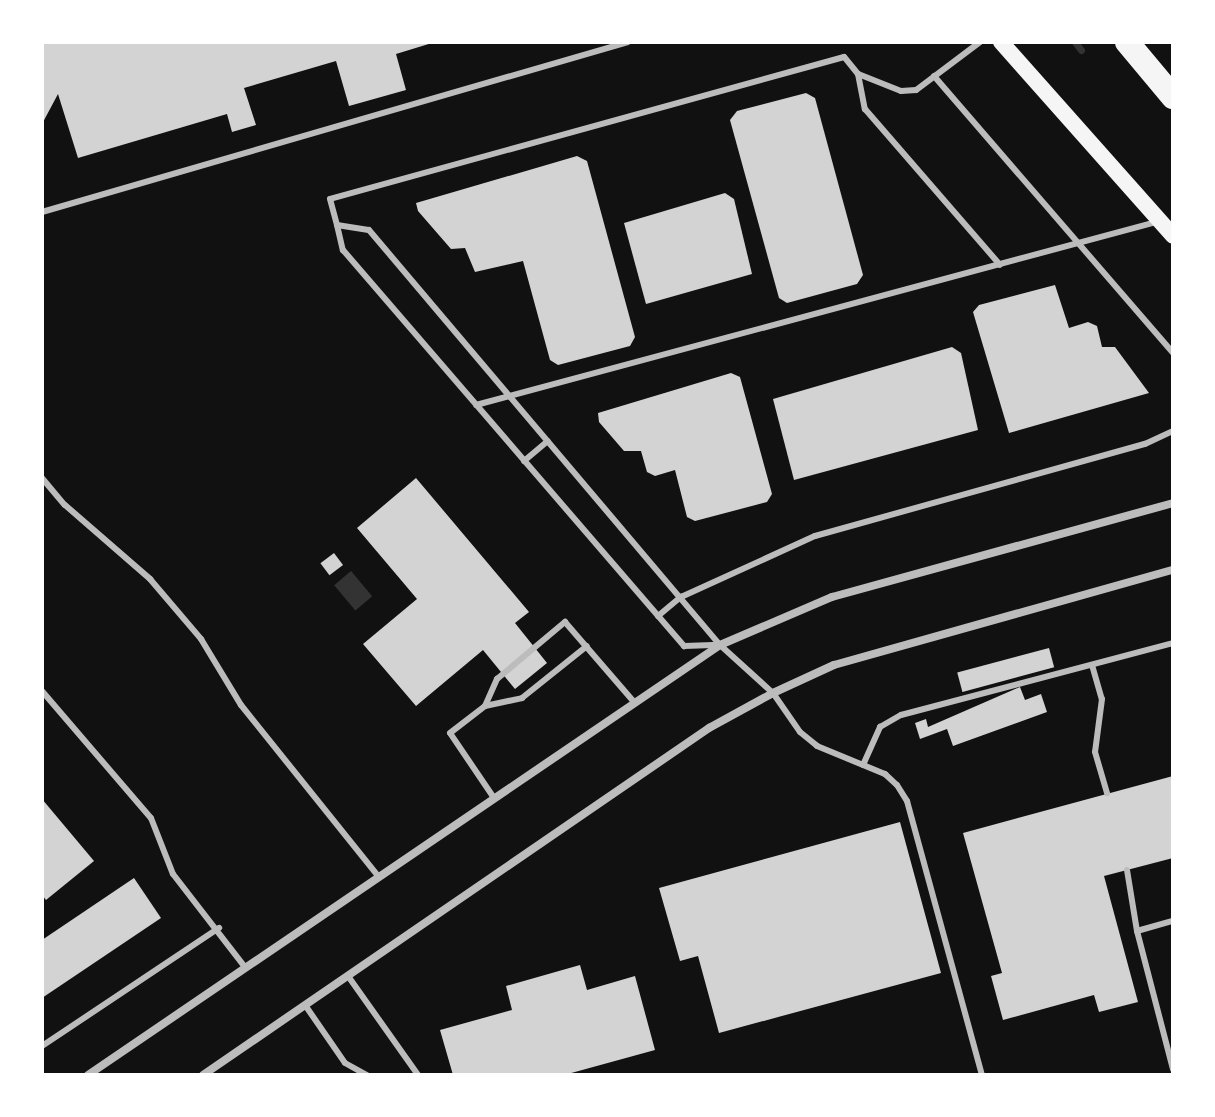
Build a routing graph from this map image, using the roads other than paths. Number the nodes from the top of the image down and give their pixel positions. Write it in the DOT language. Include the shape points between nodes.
graph roads {
  1 [pos="628,42"];
  2 [pos="980,42"];
  3 [pos="1001,42"];
  4 [pos="1127,42"];
  5 [pos="858,74"];
  6 [pos="934,76"];
  7 [pos="1173,97"];
  8 [pos="42,212"];
  9 [pos="1160,221"];
  10 [pos="337,225"];
  11 [pos="1173,236"];
  12 [pos="1079,243"];
  13 [pos="1000,265"];
  14 [pos="1173,353"];
  15 [pos="510,396"];
  16 [pos="476,405"];
  17 [pos="1173,431"];
  18 [pos="548,441"];
  19 [pos="524,461"];
  20 [pos="42,478"];
  21 [pos="1173,503"];
  22 [pos="1173,570"];
  23 [pos="681,597"];
  24 [pos="658,616"];
  25 [pos="1173,643"];
  26 [pos="720,645"];
  27 [pos="587,646"];
  28 [pos="1092,665"];
  29 [pos="42,691"];
  30 [pos="773,693"];
  31 [pos="634,702"];
  32 [pos="485,706"];
  33 [pos="863,765"];
  34 [pos="1107,793"];
  35 [pos="494,798"];
  36 [pos="1127,870"];
  37 [pos="379,877"];
  38 [pos="1173,921"];
  39 [pos="219,928"];
  40 [pos="1137,931"];
  41 [pos="245,967"];
  42 [pos="348,976"];
  43 [pos="305,1005"];
  44 [pos="42,1046"];
  45 [pos="345,1063"];
  46 [pos="1173,1069"];
  47 [pos="88,1075"];
  48 [pos="203,1075"];
  49 [pos="346,1075"];
  50 [pos="367,1075"];
  51 [pos="418,1075"];
  52 [pos="982,1075"];
  1 -- 8 [label="lane"];
  2 -- 6 [label="lane"];
  3 -- 9 [label="main road"];
  4 -- 7 [label="highway"];
  5 -- 6 [label="lane" via="901,91 916,90"];
  5 -- 10 [label="lane" via="844,57 330,199"];
  5 -- 13 [label="lane" via="865,109"];
  6 -- 12 [label="lane"];
  9 -- 11 [label="main road"];
  9 -- 12 [label="lane"];
  10 -- 15 [label="lane" via="369,230"];
  10 -- 16 [label="lane" via="343,250"];
  12 -- 13 [label="lane"];
  12 -- 14 [label="lane"];
  13 -- 15 [label="lane"];
  15 -- 16 [label="lane"];
  15 -- 18 [label="lane"];
  16 -- 19 [label="lane"];
  17 -- 23 [label="lane" via="1145,444 815,536"];
  18 -- 19 [label="lane"];
  18 -- 23 [label="lane"];
  19 -- 24 [label="lane"];
  20 -- 37 [label="lane" via="65,505 150,579 201,639 241,705"];
  21 -- 26 [label="street" via="832,597"];
  22 -- 30 [label="street" via="834,665"];
  23 -- 24 [label="lane"];
  23 -- 26 [label="lane"];
  24 -- 26 [label="lane" via="684,646"];
  25 -- 28 [label="lane"];
  26 -- 30 [label="lane"];
  26 -- 31 [label="street"];
  27 -- 31 [label="lane"];
  27 -- 32 [label="lane" via="522,698"];
  27 -- 32 [label="lane" via="565,622 497,679"];
  28 -- 33 [label="lane" via="901,715 880,727"];
  28 -- 34 [label="lane" via="1102,699 1095,752"];
  29 -- 39 [label="lane" via="151,818 173,874"];
  30 -- 33 [label="lane" via="800,732"];
  30 -- 42 [label="street" via="709,728"];
  31 -- 35 [label="street"];
  32 -- 35 [label="lane" via="450,733"];
  33 -- 52 [label="lane" via="885,774 907,801"];
  35 -- 37 [label="street"];
  36 -- 40 [label="lane"];
  37 -- 41 [label="street"];
  38 -- 40 [label="lane"];
  39 -- 41 [label="lane"];
  39 -- 44 [label="lane"];
  40 -- 46 [label="lane"];
  41 -- 47 [label="street"];
  42 -- 43 [label="street"];
  42 -- 51 [label="lane"];
  43 -- 45 [label="lane"];
  43 -- 48 [label="street"];
  45 -- 49 [label="lane"];
  45 -- 50 [label="lane"];
}
